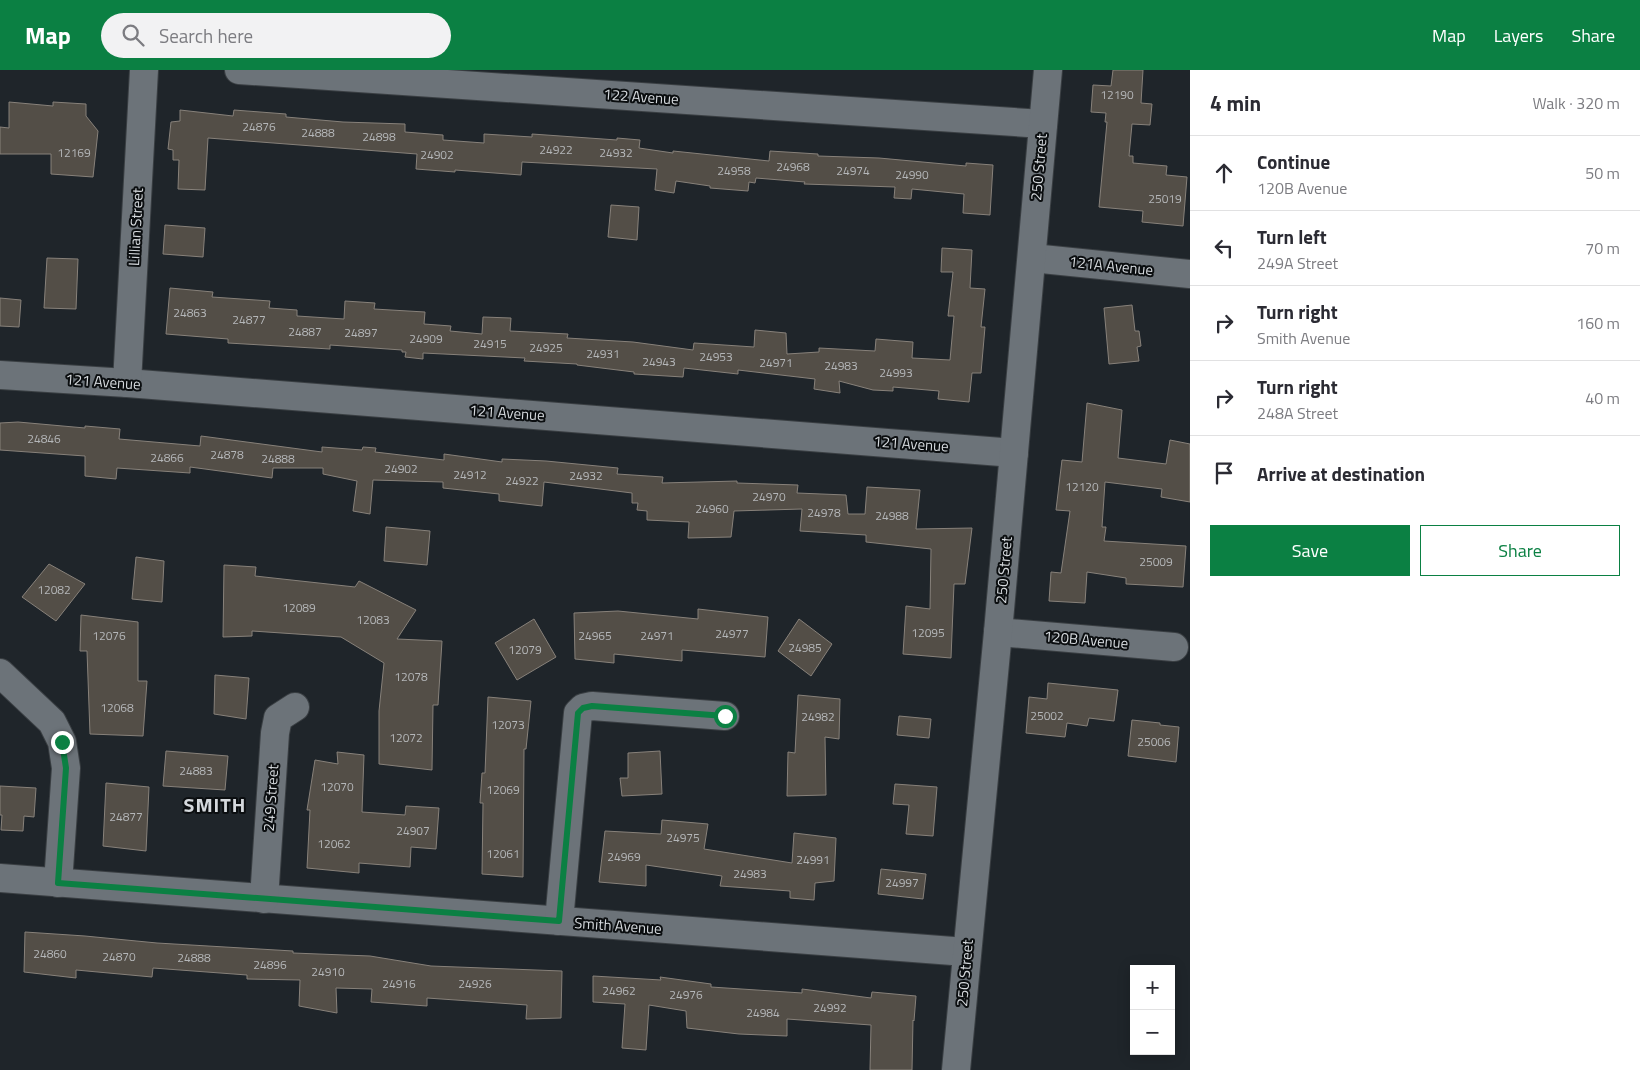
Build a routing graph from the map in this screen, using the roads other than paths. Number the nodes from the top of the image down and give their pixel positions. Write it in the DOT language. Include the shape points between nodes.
graph roads {
  1 [pos="144,70"];
  2 [pos="239,70"];
  3 [pos="1048,70"];
  4 [pos="1043,124"];
  5 [pos="1032,258"];
  6 [pos="1190,274"];
  7 [pos="0,375"];
  8 [pos="127,383"];
  9 [pos="1014,452"];
  10 [pos="998,632"];
  11 [pos="1174,647"];
  12 [pos="0,673"];
  13 [pos="295,706"];
  14 [pos="725,716"];
  15 [pos="0,878"];
  16 [pos="58,883"];
  17 [pos="264,898"];
  18 [pos="559,921"];
  19 [pos="966,952"];
  20 [pos="956,1070"];
  1 -- 8 [label="street, Lillian Street"];
  2 -- 4 [label="street, 122 Avenue"];
  3 -- 4 [label="street, 250 Street"];
  4 -- 5 [label="street, 250 Street"];
  5 -- 6 [label="street, 121A Avenue"];
  5 -- 9 [label="street, 250 Street"];
  7 -- 8 [label="street, 121 Avenue"];
  8 -- 9 [label="street, 121 Avenue"];
  9 -- 10 [label="street, 250 Street"];
  10 -- 11 [label="street, 120B Avenue"];
  10 -- 19 [label="street, 250 Street"];
  12 -- 16 [label="street" via="52,722 62,742 66,768"];
  13 -- 17 [label="street, 249 Street" via="278,718 275,733"];
  14 -- 18 [label="street" via="592,706 578,713"];
  15 -- 16 [label="street, Smith Avenue"];
  16 -- 17 [label="street, Smith Avenue"];
  17 -- 18 [label="street, Smith Avenue"];
  18 -- 19 [label="street, Smith Avenue"];
  19 -- 20 [label="street, 250 Street"];
}
